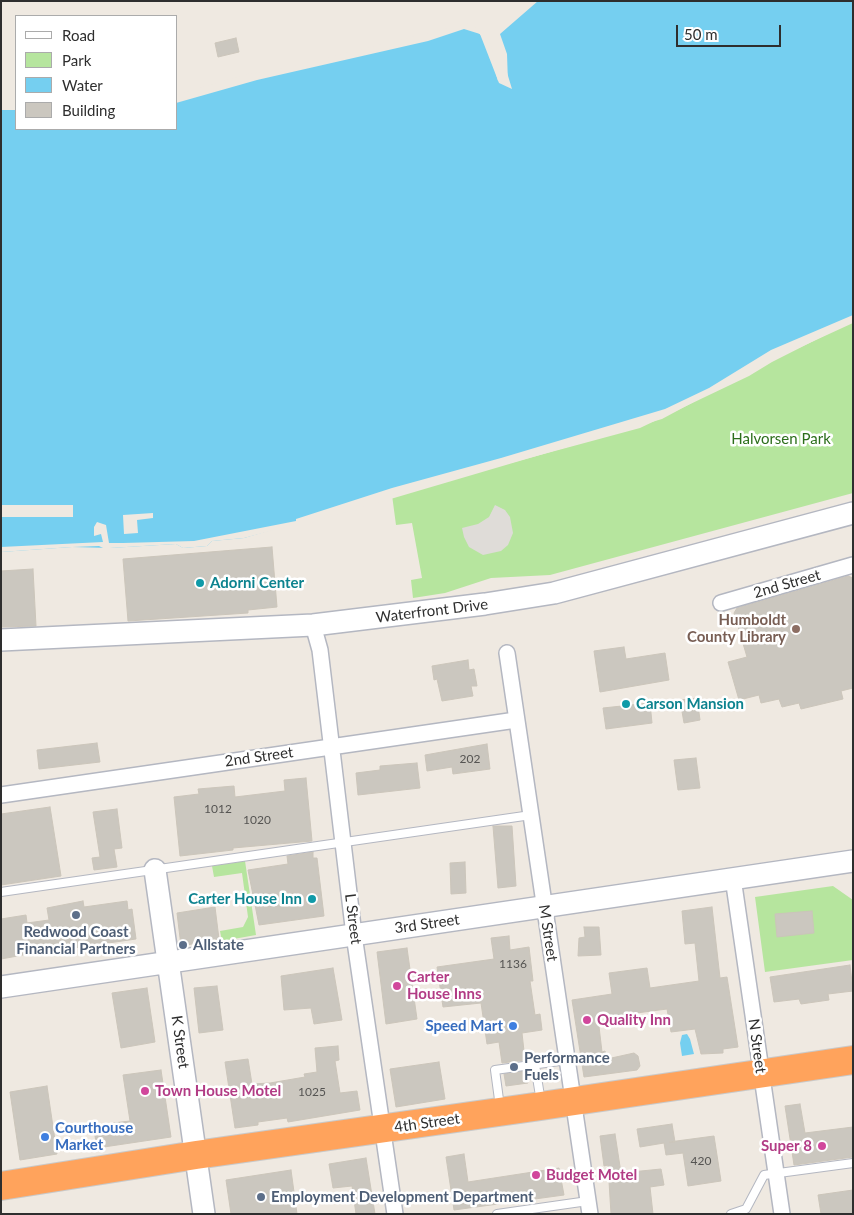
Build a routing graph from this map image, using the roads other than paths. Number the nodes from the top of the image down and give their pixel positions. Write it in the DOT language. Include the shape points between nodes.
graph roads {
  1 [pos="853,514"];
  2 [pos="853,565"];
  3 [pos="721,604"];
  4 [pos="313,624"];
  5 [pos="1,640"];
  6 [pos="507,653"];
  7 [pos="516,720"];
  8 [pos="333,745"];
  9 [pos="1,795"];
  10 [pos="531,815"];
  11 [pos="343,842"];
  12 [pos="853,861"];
  13 [pos="155,870"];
  14 [pos="734,878"];
  15 [pos="1,892"];
  16 [pos="544,907"];
  17 [pos="354,935"];
  18 [pos="168,962"];
  19 [pos="1,987"];
  20 [pos="567,1060"];
  21 [pos="853,1060"];
  22 [pos="535,1065"];
  23 [pos="761,1073"];
  24 [pos="573,1102"];
  25 [pos="541,1106"];
  26 [pos="501,1112"];
  27 [pos="382,1129"];
  28 [pos="196,1154"];
  29 [pos="853,1163"];
  30 [pos="770,1174"];
  31 [pos="1,1186"];
  32 [pos="589,1208"];
  33 [pos="204,1214"];
  34 [pos="395,1214"];
  35 [pos="497,1214"];
  36 [pos="731,1214"];
  37 [pos="782,1214"];
  1 -- 4 [label="street, Waterfront Drive" via="554,593 405,615"];
  2 -- 3 [label="street, 2nd Street"];
  4 -- 5 [label="street, Waterfront Drive"];
  4 -- 8 [label="street, L Street" via="320,650"];
  6 -- 7 [label="street, M Street"];
  7 -- 8 [label="street, 2nd Street"];
  7 -- 10 [label="street, M Street"];
  8 -- 9 [label="street, 2nd Street"];
  8 -- 11 [label="street, L Street"];
  10 -- 11 [label="lane"];
  10 -- 16 [label="street, M Street"];
  11 -- 13 [label="lane"];
  11 -- 17 [label="street, L Street"];
  12 -- 14 [label="street, 3rd Street"];
  13 -- 15 [label="lane"];
  13 -- 18 [label="street, K Street"];
  14 -- 16 [label="street, 3rd Street"];
  14 -- 23 [label="street, N Street"];
  16 -- 17 [label="street, 3rd Street"];
  16 -- 20 [label="street, M Street"];
  17 -- 18 [label="street, 3rd Street"];
  17 -- 27 [label="street, L Street"];
  18 -- 19 [label="street, 3rd Street"];
  18 -- 28 [label="street, K Street"];
  20 -- 22 [label="lane"];
  20 -- 24 [label="street, M Street"];
  21 -- 23 [label="highway, 4th Street"];
  22 -- 25 [label="lane"];
  22 -- 26 [label="lane" via="495,1070"];
  23 -- 24 [label="highway, 4th Street"];
  23 -- 30 [label="street, N Street"];
  24 -- 25 [label="highway, 4th Street"];
  24 -- 32 [label="street, M Street"];
  25 -- 26 [label="highway, 4th Street"];
  26 -- 27 [label="highway, 4th Street"];
  27 -- 28 [label="highway, 4th Street"];
  27 -- 34 [label="street, L Street"];
  28 -- 31 [label="highway, 4th Street"];
  28 -- 33 [label="street, K Street"];
  29 -- 30 [label="lane"];
  30 -- 36 [label="lane" via="746,1209"];
  30 -- 37 [label="street, N Street"];
  32 -- 35 [label="lane"];
}
